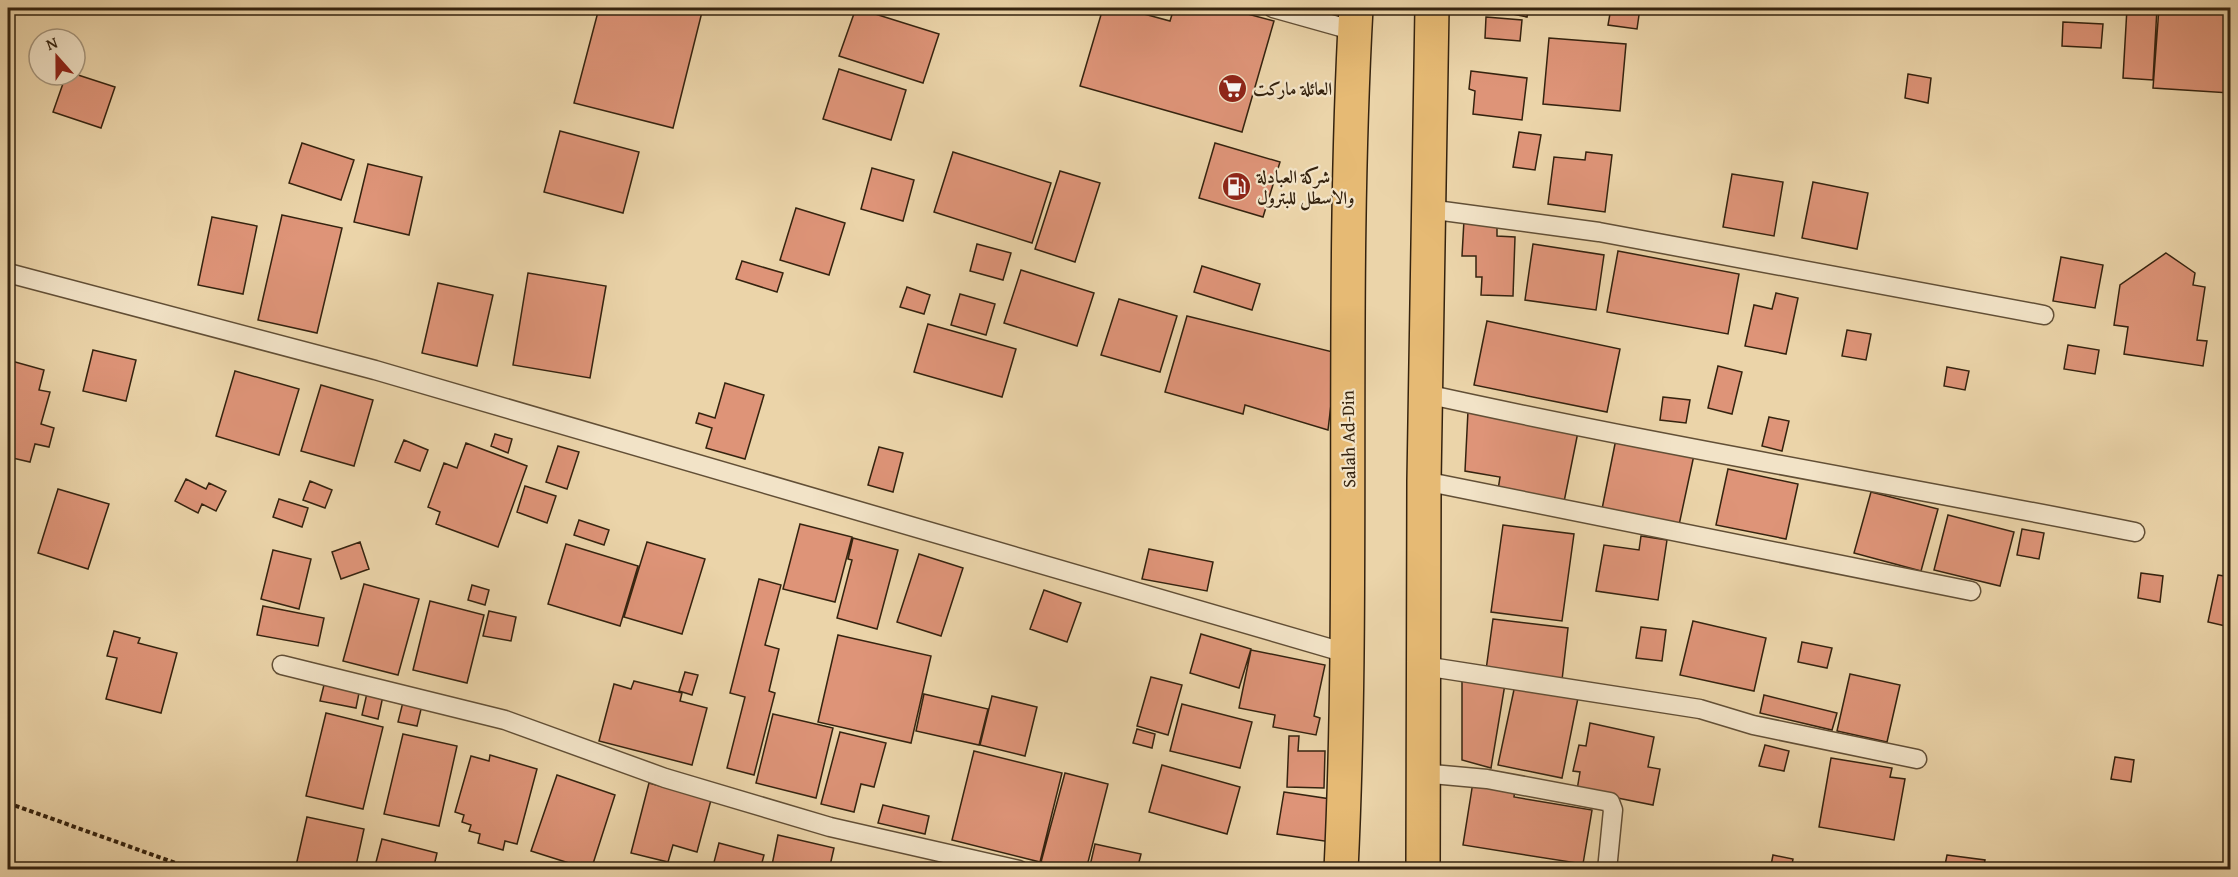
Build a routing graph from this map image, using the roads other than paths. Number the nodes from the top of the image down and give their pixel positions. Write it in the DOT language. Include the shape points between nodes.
graph roads {
  1 [pos="1273,8"];
  2 [pos="1432,8"];
  3 [pos="1355,20"];
  4 [pos="1428,209"];
  5 [pos="8,273"];
  6 [pos="2044,315"];
  7 [pos="1426,394"];
  8 [pos="1424,481"];
  9 [pos="2135,532"];
  10 [pos="1971,591"];
  11 [pos="1346,653"];
  12 [pos="282,664"];
  13 [pos="1424,666"];
  14 [pos="1917,759"];
  15 [pos="1421,773"];
  16 [pos="1019,870"];
  17 [pos="1341,870"];
  18 [pos="1423,870"];
  19 [pos="1607,870"];
  1 -- 3 [label="lane"];
  2 -- 4 [label="highway"];
  3 -- 11 [label="highway, Salah Ad-Din"];
  4 -- 6 [label="lane" via="1599,232"];
  4 -- 7 [label="highway"];
  5 -- 11 [label="lane" via="375,370"];
  7 -- 8 [label="highway"];
  7 -- 9 [label="lane" via="1553,422"];
  8 -- 10 [label="lane"];
  8 -- 13 [label="highway"];
  11 -- 17 [label="highway, Salah Ad-Din" via="1348,727"];
  12 -- 16 [label="lane" via="506,720 665,778 830,827"];
  13 -- 14 [label="lane" via="1700,709 1753,725"];
  13 -- 15 [label="highway"];
  15 -- 18 [label="highway"];
  15 -- 19 [label="lane" via="1487,779 1610,802 1613,810"];
}
